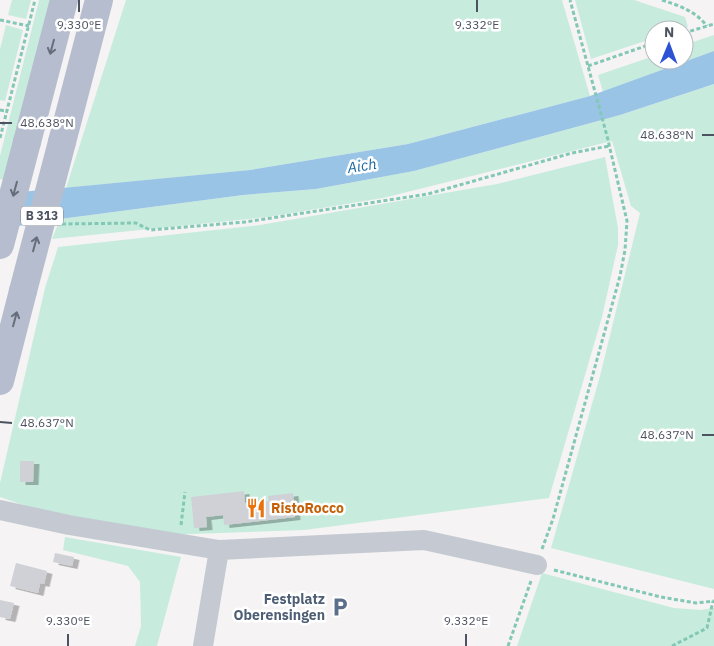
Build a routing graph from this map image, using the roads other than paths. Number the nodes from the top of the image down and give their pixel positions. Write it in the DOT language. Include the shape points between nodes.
graph roads {
  1 [pos="64,0"];
  2 [pos="99,0"];
  3 [pos="0,245"];
  4 [pos="0,381"];
  5 [pos="0,510"];
  6 [pos="219,550"];
  7 [pos="536,565"];
  8 [pos="203,646"];
  1 -- 3 [label="main road, B 313, one-way, bridge"];
  4 -- 2 [label="main road, B 313, one-way, bridge"];
  5 -- 6 [label="street"];
  6 -- 7 [label="street" via="424,540"];
  6 -- 8 [label="street"];
}
